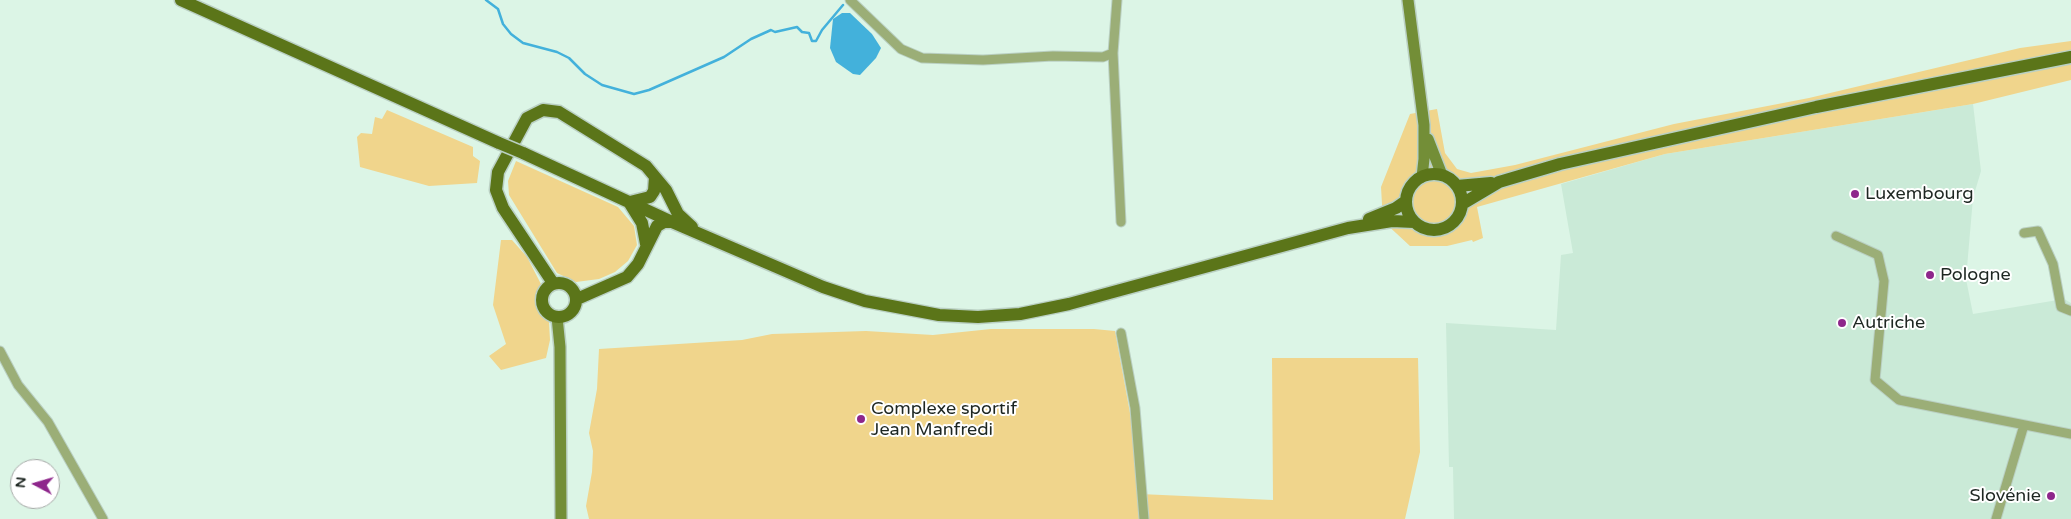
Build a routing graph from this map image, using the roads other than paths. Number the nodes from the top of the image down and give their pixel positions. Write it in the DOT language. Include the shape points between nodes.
graph roads {
  1 [pos="181,0"];
  2 [pos="850,0"];
  3 [pos="1117,0"];
  4 [pos="1408,0"];
  5 [pos="1113,53"];
  6 [pos="2071,57"];
  7 [pos="1424,125"];
  8 [pos="1442,175"];
  9 [pos="655,177"];
  10 [pos="1422,177"];
  11 [pos="1499,182"];
  12 [pos="1457,186"];
  13 [pos="1406,201"];
  14 [pos="629,202"];
  15 [pos="1462,204"];
  16 [pos="672,222"];
  17 [pos="1122,222"];
  18 [pos="1414,222"];
  19 [pos="1348,228"];
  20 [pos="697,232"];
  21 [pos="2024,233"];
  22 [pos="1836,236"];
  23 [pos="646,244"];
  24 [pos="553,283"];
  25 [pos="577,298"];
  26 [pos="2071,311"];
  27 [pos="557,317"];
  28 [pos="1121,333"];
  29 [pos="0,351"];
  30 [pos="2024,425"];
  31 [pos="2071,434"];
  32 [pos="103,519"];
  33 [pos="561,519"];
  34 [pos="1144,519"];
  35 [pos="1996,519"];
  1 -- 14 [label="main road, bridge"];
  2 -- 5 [label="street" via="901,49 922,58 1103,57"];
  3 -- 5 [label="street"];
  4 -- 7 [label="street"];
  5 -- 17 [label="street"];
  6 -- 11 [label="main road" via="1788,113 1560,164"];
  7 -- 8 [label="street"];
  7 -- 10 [label="street"];
  8 -- 10 [label="main road"];
  8 -- 12 [label="main road"];
  9 -- 14 [label="main road" via="650,198"];
  9 -- 20 [label="main road" via="678,214"];
  9 -- 24 [label="main road" via="646,166 559,112 543,110 527,118 498,172 496,190 504,208"];
  10 -- 13 [label="main road" via="1410,187"];
  11 -- 12 [label="main road"];
  11 -- 15 [label="main road"];
  12 -- 15 [label="main road"];
  13 -- 18 [label="main road" via="1409,216"];
  13 -- 19 [label="main road"];
  14 -- 16 [label="main road"];
  14 -- 23 [label="main road" via="642,224"];
  15 -- 18 [label="main road" via="1457,218 1441,230 1426,229"];
  16 -- 20 [label="main road"];
  16 -- 23 [label="main road" via="657,226"];
  18 -- 19 [label="main road" via="1392,221"];
  19 -- 20 [label="main road" via="1069,304 1020,314 978,317 904,310 864,301 823,288"];
  21 -- 26 [label="street" via="2038,231 2053,264 2061,307"];
  22 -- 30 [label="street" via="1878,255 1884,281 1874,380 1899,400"];
  23 -- 25 [label="main road" via="638,264 627,277"];
  24 -- 25 [label="main road" via="569,285"];
  24 -- 27 [label="main road" via="544,291 542,302 547,312"];
  25 -- 27 [label="main road" via="574,310 564,317"];
  27 -- 33 [label="street"];
  28 -- 34 [label="street" via="1135,408"];
  29 -- 32 [label="street" via="18,385 52,429"];
  30 -- 31 [label="street"];
  30 -- 35 [label="street"];
}
